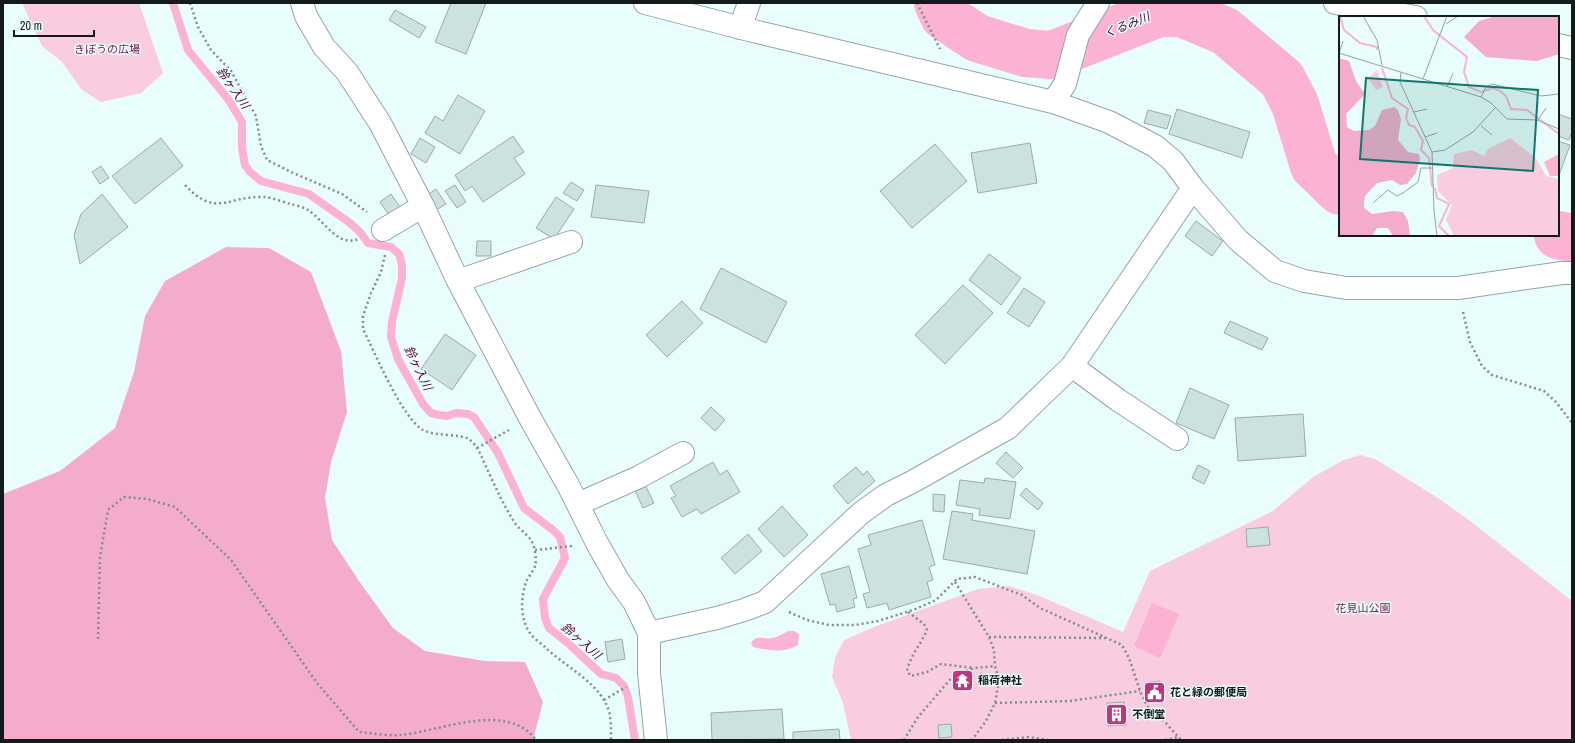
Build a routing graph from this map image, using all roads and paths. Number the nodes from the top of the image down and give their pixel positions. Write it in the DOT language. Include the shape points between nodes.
graph roads {
  1 [pos="190,3"];
  2 [pos="302,3"];
  3 [pos="645,3"];
  4 [pos="748,3"];
  5 [pos="918,3"];
  6 [pos="1098,3"];
  7 [pos="1335,3"];
  8 [pos="1410,16"];
  9 [pos="740,28"];
  10 [pos="1559,45"];
  11 [pos="1572,48"];
  12 [pos="955,79"];
  13 [pos="1053,102"];
  14 [pos="185,185"];
  15 [pos="1193,188"];
  16 [pos="423,206"];
  17 [pos="381,228"];
  18 [pos="571,242"];
  19 [pos="386,252"];
  20 [pos="1572,273"];
  21 [pos="458,281"];
  22 [pos="1458,288"];
  23 [pos="1072,366"];
  24 [pos="1572,423"];
  25 [pos="497,437"];
  26 [pos="1177,439"];
  27 [pos="477,448"];
  28 [pos="684,452"];
  29 [pos="578,504"];
  30 [pos="568,547"];
  31 [pos="535,550"];
  32 [pos="955,582"];
  33 [pos="765,602"];
  34 [pos="908,612"];
  35 [pos="649,634"];
  36 [pos="989,637"];
  37 [pos="1107,638"];
  38 [pos="98,639"];
  39 [pos="995,666"];
  40 [pos="974,668"];
  41 [pos="1140,691"];
  42 [pos="617,692"];
  43 [pos="604,700"];
  44 [pos="995,703"];
  45 [pos="1179,739"];
  46 [pos="536,740"];
  47 [pos="611,740"];
  48 [pos="656,740"];
  49 [pos="904,740"];
  50 [pos="972,740"];
  51 [pos="1002,740"];
  52 [pos="1048,740"];
  53 [pos="1165,740"];
  1 -- 17 [label="path" via="198,27 211,50 231,71 256,116 261,146 267,160 342,194 370,214"];
  2 -- 16 [label="street" via="306,16 324,47 347,72 380,123"];
  3 -- 9 [label="street"];
  4 -- 9 [label="street"];
  5 -- 12 [label="path"];
  6 -- 13 [label="street" via="1078,35 1065,84"];
  7 -- 8 [label="street"];
  9 -- 12 [label="street"];
  10 -- 11 [label="street"];
  12 -- 13 [label="street"];
  13 -- 15 [label="street" via="1109,122 1154,146 1173,161"];
  14 -- 17 [label="path" via="194,194 213,203 221,204 265,196 307,209 337,236 346,240 358,239"];
  15 -- 22 [label="street" via="1238,240 1275,271 1304,281 1346,288"];
  15 -- 23 [label="street"];
  16 -- 17 [label="street"];
  16 -- 21 [label="street"];
  18 -- 21 [label="street"];
  19 -- 27 [label="path" via="381,272 363,316 363,329 404,410 418,426 425,431 470,439"];
  20 -- 22 [label="street"];
  21 -- 29 [label="street"];
  22 -- 24 [label="path" via="1470,342 1482,366 1492,375 1544,391"];
  23 -- 26 [label="street"];
  23 -- 33 [label="street" via="1008,428 886,495 861,513"];
  25 -- 27 [label="path"];
  27 -- 31 [label="path" via="501,500 514,522 531,540"];
  28 -- 29 [label="street" via="639,477"];
  29 -- 35 [label="street" via="618,580 634,602"];
  30 -- 31 [label="path"];
  31 -- 43 [label="path" via="536,565 526,582 522,606 528,631 552,654 578,673"];
  32 -- 34 [label="path" via="936,600"];
  32 -- 36 [label="path"];
  32 -- 37 [label="path" via="957,579 976,577 993,583 1022,595 1040,608"];
  33 -- 34 [label="path" via="807,620 829,624 855,625"];
  33 -- 35 [label="street" via="717,618"];
  34 -- 40 [label="path" via="924,624 927,630 908,662 907,671 912,676 942,664"];
  35 -- 48 [label="street" via="649,673"];
  36 -- 37 [label="path"];
  36 -- 39 [label="path" via="994,650"];
  37 -- 41 [label="path" via="1122,645"];
  38 -- 46 [label="path" via="100,557 108,510 124,497 147,499 175,507 231,560 317,683 359,732 398,735 468,722 494,720 515,723 530,732"];
  39 -- 40 [label="path"];
  39 -- 44 [label="path" via="999,680"];
  40 -- 49 [label="path" via="954,675 918,717"];
  41 -- 44 [label="path" via="1070,700"];
  41 -- 45 [label="path" via="1147,706"];
  42 -- 43 [label="path"];
  43 -- 47 [label="path" via="610,715"];
  44 -- 50 [label="path"];
  45 -- 53 [label="path"];
  51 -- 52 [label="path" via="1028,737"];
}
